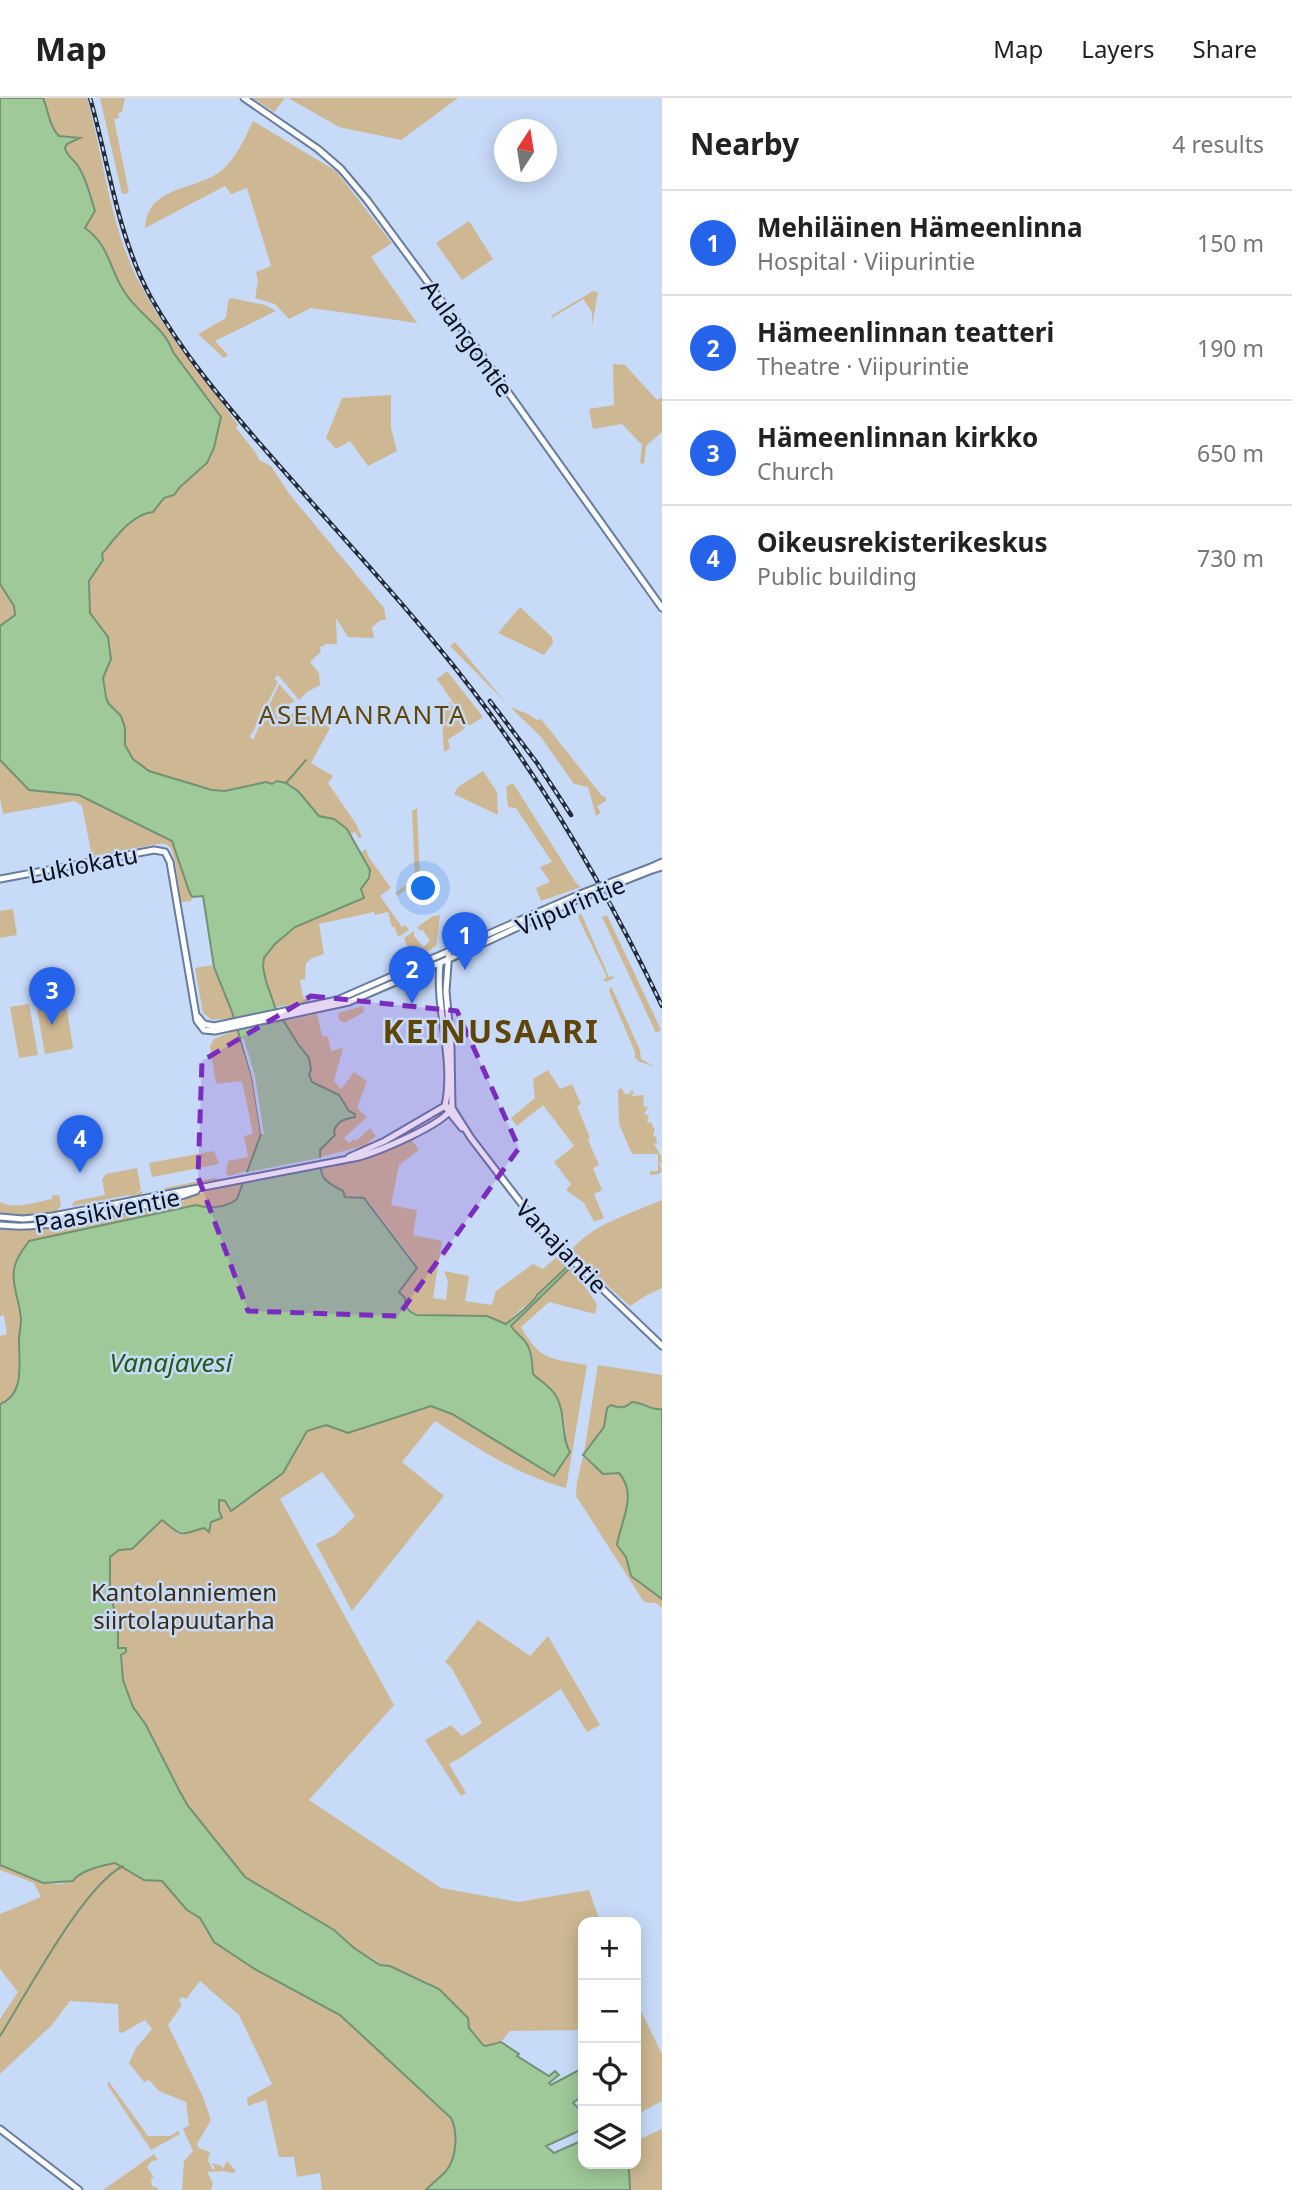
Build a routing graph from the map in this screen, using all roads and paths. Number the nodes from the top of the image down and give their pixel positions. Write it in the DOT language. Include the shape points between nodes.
graph roads {
  1 [pos="244,98"];
  2 [pos="662,608"];
  3 [pos="662,865"];
  4 [pos="0,880"];
  5 [pos="580,896"];
  6 [pos="449,950"];
  7 [pos="441,954"];
  8 [pos="448,960"];
  9 [pos="440,963"];
  10 [pos="195,1009"];
  11 [pos="288,1013"];
  12 [pos="228,1025"];
  13 [pos="445,1106"];
  14 [pos="451,1110"];
  15 [pos="346,1158"];
  16 [pos="212,1185"];
  17 [pos="0,1217"];
  18 [pos="0,1225"];
  19 [pos="662,1346"];
  20 [pos="0,2129"];
  21 [pos="79,2190"];
  1 -- 2 [label="main road, Aulangontie" via="318,149 367,200"];
  3 -- 5 [label="main road, Viipurintie, bridge"];
  4 -- 10 [label="main road, Lukiokatu" via="154,850 165,852"];
  5 -- 6 [label="main road, Viipurintie"];
  5 -- 8 [label="main road, Viipurintie"];
  6 -- 7 [label="main road, Viipurintie"];
  6 -- 8 [label="main road"];
  7 -- 9 [label="main road"];
  7 -- 11 [label="main road, Viipurintie" via="346,997"];
  8 -- 9 [label="main road, Viipurintie"];
  8 -- 14 [label="main road"];
  9 -- 11 [label="main road, Viipurintie" via="349,1002"];
  9 -- 13 [label="main road"];
  10 -- 12 [label="main road, Viipurintie" via="200,1020 210,1026"];
  10 -- 12 [label="main road, Viipurintie" via="201,1027 215,1031"];
  11 -- 12 [label="main road, Viipurintie"];
  13 -- 14 [label="main road"];
  13 -- 15 [label="main road, Paasikiventie"];
  14 -- 15 [label="main road, Paasikiventie" via="388,1147"];
  14 -- 19 [label="main road, Vanajantie" via="544,1233"];
  15 -- 16 [label="main road, Paasikiventie"];
  16 -- 17 [label="main road, Paasikiventie" via="53,1216"];
  16 -- 18 [label="main road, Paasikiventie" via="163,1203 68,1222"];
  20 -- 21 [label="main road"];
}
